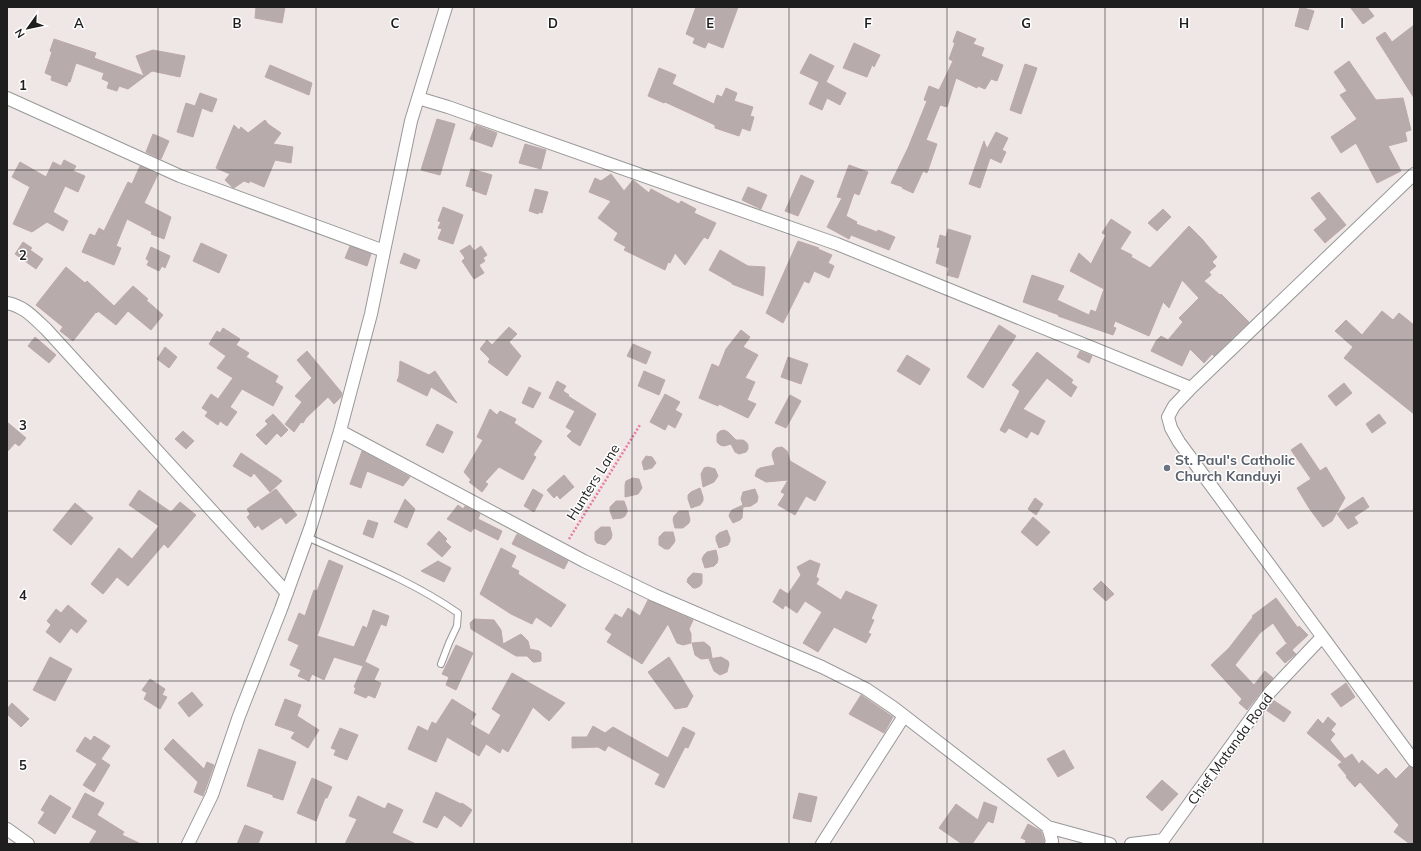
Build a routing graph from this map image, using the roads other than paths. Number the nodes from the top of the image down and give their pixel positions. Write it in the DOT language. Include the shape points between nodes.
graph roads {
  1 [pos="446,7"];
  2 [pos="7,98"];
  3 [pos="418,98"];
  4 [pos="1414,174"];
  5 [pos="384,251"];
  6 [pos="7,303"];
  7 [pos="1191,388"];
  8 [pos="340,431"];
  9 [pos="307,536"];
  10 [pos="287,593"];
  11 [pos="1322,637"];
  12 [pos="441,664"];
  13 [pos="904,716"];
  14 [pos="1414,761"];
  15 [pos="1048,827"];
  16 [pos="7,829"];
  17 [pos="28,844"];
  18 [pos="188,844"];
  19 [pos="822,844"];
  20 [pos="1051,844"];
  21 [pos="1110,844"];
  22 [pos="1131,844"];
  1 -- 3 [label="street"];
  2 -- 5 [label="street" via="180,176"];
  3 -- 5 [label="street"];
  3 -- 7 [label="street" via="837,244"];
  4 -- 7 [label="street"];
  5 -- 8 [label="street" via="371,314"];
  6 -- 10 [label="street" via="24,309 46,329"];
  7 -- 11 [label="street" via="1174,406 1168,417 1171,428"];
  8 -- 9 [label="street"];
  8 -- 13 [label="street" via="563,550 654,595 866,689"];
  9 -- 10 [label="street"];
  9 -- 12 [label="lane" via="402,580 458,613 457,626"];
  10 -- 18 [label="street" via="239,716 212,795"];
  11 -- 14 [label="street"];
  11 -- 22 [label="street, Chief Matanda Road" via="1270,692 1163,840"];
  13 -- 15 [label="street"];
  13 -- 19 [label="street"];
  15 -- 20 [label="street"];
  15 -- 21 [label="street"];
  16 -- 17 [label="street"];
}
